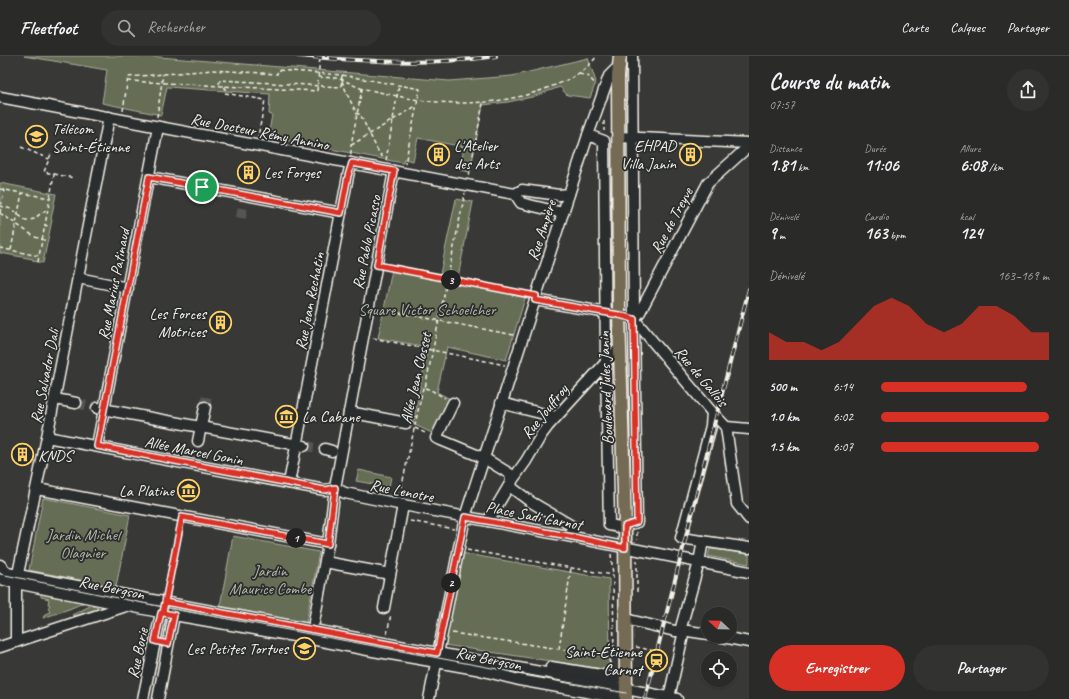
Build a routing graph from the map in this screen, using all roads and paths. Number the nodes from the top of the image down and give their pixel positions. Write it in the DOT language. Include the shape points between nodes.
graph roads {
  1 [pos="320,56"];
  2 [pos="597,56"];
  3 [pos="614,56"];
  4 [pos="620,56"];
  5 [pos="632,56"];
  6 [pos="617,73"];
  7 [pos="163,74"];
  8 [pos="579,74"];
  9 [pos="342,75"];
  10 [pos="319,77"];
  11 [pos="340,79"];
  12 [pos="128,81"];
  13 [pos="162,82"];
  14 [pos="219,85"];
  15 [pos="400,85"];
  16 [pos="225,86"];
  17 [pos="362,89"];
  18 [pos="603,89"];
  19 [pos="398,96"];
  20 [pos="0,97"];
  21 [pos="418,99"];
  22 [pos="483,103"];
  23 [pos="416,106"];
  24 [pos="357,114"];
  25 [pos="110,117"];
  26 [pos="121,119"];
  27 [pos="393,120"];
  28 [pos="157,127"];
  29 [pos="370,134"];
  30 [pos="588,135"];
  31 [pos="618,137"];
  32 [pos="633,137"];
  33 [pos="749,143"];
  34 [pos="256,146"];
  35 [pos="351,146"];
  36 [pos="749,146"];
  37 [pos="22,147"];
  38 [pos="53,154"];
  39 [pos="49,159"];
  40 [pos="352,163"];
  41 [pos="58,171"];
  42 [pos="399,172"];
  43 [pos="54,174"];
  44 [pos="58,174"];
  45 [pos="149,177"];
  46 [pos="74,178"];
  47 [pos="467,185"];
  48 [pos="0,189"];
  49 [pos="4,190"];
  50 [pos="22,193"];
  51 [pos="515,194"];
  52 [pos="569,194"];
  53 [pos="50,198"];
  54 [pos="1,206"];
  55 [pos="48,209"];
  56 [pos="0,213"];
  57 [pos="341,213"];
  58 [pos="563,213"];
  59 [pos="18,214"];
  60 [pos="16,224"];
  61 [pos="45,226"];
  62 [pos="50,227"];
  63 [pos="42,240"];
  64 [pos="47,241"];
  65 [pos="0,248"];
  66 [pos="11,250"];
  67 [pos="39,256"];
  68 [pos="38,262"];
  69 [pos="377,265"];
  70 [pos="78,278"];
  71 [pos="448,279"];
  72 [pos="128,288"];
  73 [pos="535,298"];
  74 [pos="369,307"];
  75 [pos="605,312"];
  76 [pos="619,315"];
  77 [pos="634,319"];
  78 [pos="439,320"];
  79 [pos="364,336"];
  80 [pos="523,336"];
  81 [pos="620,347"];
  82 [pos="433,350"];
  83 [pos="606,363"];
  84 [pos="513,367"];
  85 [pos="425,388"];
  86 [pos="55,399"];
  87 [pos="76,403"];
  88 [pos="453,403"];
  89 [pos="501,403"];
  90 [pos="205,407"];
  91 [pos="101,408"];
  92 [pos="349,412"];
  93 [pos="712,412"];
  94 [pos="556,417"];
  95 [pos="410,426"];
  96 [pos="201,427"];
  97 [pos="726,427"];
  98 [pos="749,428"];
  99 [pos="47,437"];
  100 [pos="436,438"];
  101 [pos="198,441"];
  102 [pos="300,445"];
  103 [pos="97,446"];
  104 [pos="484,458"];
  105 [pos="511,482"];
  106 [pos="289,483"];
  107 [pos="335,488"];
  108 [pos="37,489"];
  109 [pos="400,505"];
  110 [pos="182,517"];
  111 [pos="465,517"];
  112 [pos="749,519"];
  113 [pos="407,521"];
  114 [pos="488,521"];
  115 [pos="625,527"];
  116 [pos="462,530"];
  117 [pos="573,537"];
  118 [pos="703,541"];
  119 [pos="328,544"];
  120 [pos="610,545"];
  121 [pos="458,548"];
  122 [pos="625,548"];
  123 [pos="749,548"];
  124 [pos="325,562"];
  125 [pos="699,562"];
  126 [pos="0,565"];
  127 [pos="572,568"];
  128 [pos="749,572"];
  129 [pos="390,574"];
  130 [pos="613,575"];
  131 [pos="4,576"];
  132 [pos="625,577"];
  133 [pos="17,579"];
  134 [pos="165,602"];
  135 [pos="126,606"];
  136 [pos="387,611"];
  137 [pos="161,613"];
  138 [pos="174,615"];
  139 [pos="625,619"];
  140 [pos="314,622"];
  141 [pos="682,631"];
  142 [pos="442,632"];
  143 [pos="701,633"];
  144 [pos="386,637"];
  145 [pos="737,640"];
  146 [pos="155,641"];
  147 [pos="16,642"];
  148 [pos="749,642"];
  149 [pos="168,644"];
  150 [pos="0,647"];
  151 [pos="636,647"];
  152 [pos="559,649"];
  153 [pos="652,652"];
  154 [pos="437,655"];
  155 [pos="612,668"];
  156 [pos="627,689"];
  157 [pos="674,696"];
  158 [pos="143,699"];
  159 [pos="158,699"];
  160 [pos="429,699"];
  161 [pos="657,699"];
  1 -- 10 [label="path, bridge"];
  2 -- 8 [label="path" via="592,64"];
  3 -- 6 [label="main road, Boulevard Jules Janin"];
  4 -- 6 [label="main road, Boulevard Jules Janin"];
  5 -- 32 [label="street"];
  6 -- 18 [label="street, Rue Ampère" via="609,76"];
  6 -- 31 [label="main road, Boulevard Jules Janin"];
  7 -- 9 [label="path" via="213,70 277,74 278,70"];
  7 -- 12 [label="path" via="128,77"];
  7 -- 13 [label="path"];
  8 -- 18 [label="path" via="588,76"];
  8 -- 22 [label="path" via="565,82 528,95"];
  9 -- 11 [label="path"];
  9 -- 15 [label="path"];
  10 -- 11 [label="path"];
  10 -- 16 [label="path, bridge" via="318,91"];
  11 -- 14 [label="path" via="341,87 220,80"];
  11 -- 17 [label="path"];
  11 -- 24 [label="path"];
  12 -- 13 [label="path"];
  12 -- 26 [label="path"];
  13 -- 14 [label="path"];
  13 -- 28 [label="path"];
  14 -- 16 [label="path"];
  15 -- 19 [label="path"];
  15 -- 21 [label="path" via="420,89"];
  16 -- 34 [label="path" via="225,93 266,100"];
  17 -- 19 [label="path"];
  17 -- 24 [label="path"];
  18 -- 30 [label="street, Rue Ampère"];
  19 -- 21 [label="path"];
  19 -- 27 [label="path"];
  20 -- 25 [label="street, Rue Docteur Rémy Annino"];
  21 -- 22 [label="path" via="464,104"];
  21 -- 23 [label="path"];
  22 -- 47 [label="path, Allée Jean Closset"];
  23 -- 27 [label="path"];
  23 -- 42 [label="path"];
  24 -- 29 [label="path" via="360,114"];
  24 -- 35 [label="path"];
  25 -- 26 [label="street, Rue Docteur Rémy Annino"];
  25 -- 70 [label="street, Rue Salvador Dali"];
  26 -- 28 [label="street, Rue Docteur Rémy Annino"];
  27 -- 29 [label="path"];
  27 -- 29 [label="path" via="386,162"];
  28 -- 34 [label="street, Rue Docteur Rémy Annino"];
  28 -- 45 [label="street, Rue Marius Patinaud"];
  29 -- 35 [label="path"];
  30 -- 52 [label="street, Rue Ampère"];
  30 -- 75 [label="street" via="604,141"];
  31 -- 32 [label="street"];
  31 -- 76 [label="main road, Boulevard Jules Janin"];
  32 -- 33 [label="street"];
  32 -- 77 [label="street"];
  34 -- 40 [label="street, Rue Docteur Rémy Annino"];
  35 -- 40 [label="path"];
  36 -- 77 [label="street, Rue de Treyve" via="708,183"];
  37 -- 39 [label="path"];
  38 -- 39 [label="path"];
  39 -- 43 [label="path" via="44,172"];
  40 -- 42 [label="street, Rue Docteur Rémy Annino"];
  40 -- 57 [label="street, Rue Jean Rechatin"];
  41 -- 44 [label="path"];
  42 -- 47 [label="street, Rue Docteur Rémy Annino"];
  42 -- 69 [label="street, Rue Pablo Picasso"];
  43 -- 44 [label="path"];
  43 -- 53 [label="path"];
  44 -- 46 [label="path"];
  45 -- 57 [label="street" via="244,200"];
  45 -- 72 [label="street, Rue Marius Patinaud"];
  47 -- 51 [label="street, Rue Docteur Rémy Annino"];
  47 -- 71 [label="path, Allée Jean Closset"];
  48 -- 49 [label="path"];
  49 -- 50 [label="path"];
  49 -- 54 [label="path"];
  50 -- 53 [label="path"];
  50 -- 59 [label="path"];
  51 -- 52 [label="street, Rue Docteur Rémy Annino" via="522,190"];
  51 -- 58 [label="street, Rue Docteur Rémy Annino" via="521,203"];
  52 -- 58 [label="street, Rue Ampère"];
  53 -- 55 [label="path"];
  54 -- 56 [label="path"];
  54 -- 59 [label="path"];
  55 -- 59 [label="path" via="30,220 21,218"];
  55 -- 61 [label="path"];
  56 -- 60 [label="path"];
  57 -- 102 [label="street, Rue Jean Rechatin"];
  58 -- 73 [label="street, Rue Ampère"];
  59 -- 60 [label="path"];
  60 -- 63 [label="path"];
  60 -- 66 [label="path"];
  61 -- 62 [label="path"];
  61 -- 63 [label="path"];
  63 -- 64 [label="path"];
  63 -- 67 [label="path"];
  65 -- 66 [label="path"];
  66 -- 67 [label="path"];
  67 -- 68 [label="path"];
  69 -- 71 [label="path"];
  69 -- 74 [label="street, Rue Pablo Picasso"];
  70 -- 72 [label="street"];
  70 -- 86 [label="street, Rue Salvador Dali"];
  71 -- 73 [label="path"];
  71 -- 78 [label="path, Allée Jean Closset"];
  72 -- 91 [label="street, Rue Marius Patinaud"];
  73 -- 75 [label="street"];
  73 -- 80 [label="street, Rue Ampère"];
  74 -- 78 [label="path"];
  74 -- 79 [label="street, Rue Pablo Picasso"];
  75 -- 76 [label="street"];
  75 -- 83 [label="street"];
  76 -- 77 [label="street"];
  76 -- 81 [label="main road, Boulevard Jules Janin"];
  77 -- 93 [label="street, Rue de Gallois"];
  77 -- 115 [label="street" via="637,522"];
  78 -- 80 [label="path"];
  78 -- 82 [label="path, Allée Jean Closset"];
  79 -- 82 [label="path"];
  79 -- 92 [label="street, Rue Pablo Picasso"];
  80 -- 84 [label="street, Rue Ampère"];
  81 -- 83 [label="street, Rue Jouffroy"];
  81 -- 115 [label="main road, Boulevard Jules Janin"];
  82 -- 84 [label="path"];
  82 -- 85 [label="path, Allée Jean Closset"];
  83 -- 94 [label="street, Rue Jouffroy"];
  83 -- 115 [label="street" via="608,525"];
  84 -- 89 [label="street, Rue Ampère"];
  85 -- 88 [label="path"];
  85 -- 95 [label="path, Allée Jean Closset"];
  86 -- 87 [label="street"];
  86 -- 99 [label="street, Rue Salvador Dali"];
  88 -- 100 [label="street"];
  89 -- 94 [label="street"];
  89 -- 104 [label="street, Rue Ampère"];
  90 -- 96 [label="street"];
  91 -- 96 [label="street"];
  91 -- 103 [label="street, Rue Marius Patinaud"];
  92 -- 95 [label="street"];
  92 -- 107 [label="street, Rue Pablo Picasso"];
  93 -- 97 [label="street, Rue de Gallois"];
  93 -- 118 [label="street" via="711,426 681,538"];
  94 -- 105 [label="street, Rue Jouffroy"];
  95 -- 100 [label="path"];
  95 -- 109 [label="path, Allée Jean Closset"];
  96 -- 101 [label="street"];
  96 -- 102 [label="street"];
  97 -- 98 [label="street"];
  97 -- 112 [label="street, Rue de Gallois" via="737,504"];
  99 -- 103 [label="street, Allée Marcel Gonin"];
  99 -- 108 [label="street, Rue Salvador Dali"];
  100 -- 104 [label="street"];
  102 -- 106 [label="street, Rue Jean Rechatin"];
  103 -- 106 [label="street, Allée Marcel Gonin" via="194,462"];
  104 -- 105 [label="street" via="510,474"];
  104 -- 111 [label="street, Rue Ampère"];
  105 -- 114 [label="street, Rue Jouffroy"];
  105 -- 117 [label="street" via="512,488 531,502 572,526"];
  106 -- 107 [label="street, Allée Marcel Gonin" via="325,490"];
  107 -- 109 [label="street, Rue Lenotre" via="344,493"];
  107 -- 119 [label="street, Rue Pablo Picasso"];
  108 -- 110 [label="street"];
  108 -- 133 [label="street, Rue Salvador Dali"];
  109 -- 111 [label="street, Rue Lenotre"];
  109 -- 129 [label="street"];
  110 -- 119 [label="street"];
  110 -- 134 [label="path"];
  111 -- 114 [label="street, Place Sadi Carnot"];
  111 -- 116 [label="street, Place Sadi Carnot"];
  113 -- 116 [label="path"];
  114 -- 117 [label="street, Place Sadi Carnot"];
  115 -- 122 [label="main road, Boulevard Jules Janin"];
  116 -- 121 [label="street, Place Sadi Carnot"];
  117 -- 120 [label="street, Place Sadi Carnot"];
  118 -- 123 [label="street"];
  118 -- 125 [label="street"];
  119 -- 124 [label="street, Rue Pablo Picasso"];
  120 -- 122 [label="street, Place Sadi Carnot"];
  120 -- 130 [label="path"];
  121 -- 127 [label="path"];
  121 -- 142 [label="street, Place Sadi Carnot"];
  122 -- 125 [label="street, Place Sadi Carnot"];
  122 -- 132 [label="main road, Boulevard Jules Janin"];
  124 -- 129 [label="street"];
  124 -- 140 [label="street, Rue Pablo Picasso"];
  125 -- 128 [label="street, Place Sadi Carnot"];
  125 -- 141 [label="street"];
  126 -- 131 [label="street, Rue Bergson"];
  127 -- 130 [label="path"];
  127 -- 152 [label="path"];
  129 -- 136 [label="street"];
  130 -- 132 [label="path"];
  130 -- 156 [label="path" via="615,664"];
  131 -- 133 [label="street, Rue Bergson"];
  132 -- 139 [label="main road, Boulevard Jules Janin"];
  133 -- 134 [label="street"];
  133 -- 135 [label="street, Rue Bergson"];
  133 -- 147 [label="street, Rue Salvador Dali"];
  134 -- 154 [label="street"];
  135 -- 137 [label="street, Rue Bergson"];
  135 -- 147 [label="street"];
  136 -- 144 [label="path"];
  137 -- 138 [label="street, Rue Bergson"];
  137 -- 146 [label="street, Rue Borie"];
  138 -- 149 [label="street, Rue Borie"];
  138 -- 154 [label="street, Rue Bergson" via="373,651"];
  139 -- 141 [label="street"];
  139 -- 156 [label="main road, Boulevard Jules Janin"];
  141 -- 143 [label="street"];
  141 -- 157 [label="street"];
  142 -- 152 [label="path"];
  142 -- 154 [label="street, Place Sadi Carnot"];
  145 -- 148 [label="street"];
  146 -- 149 [label="street"];
  146 -- 158 [label="street, Rue Borie"];
  147 -- 150 [label="street"];
  149 -- 159 [label="street, Rue Borie"];
  151 -- 153 [label="path"];
  152 -- 155 [label="path" via="607,656"];
  154 -- 156 [label="street"];
  154 -- 160 [label="street, Place Sadi Carnot"];
  156 -- 157 [label="street"];
  156 -- 161 [label="street"];
}
